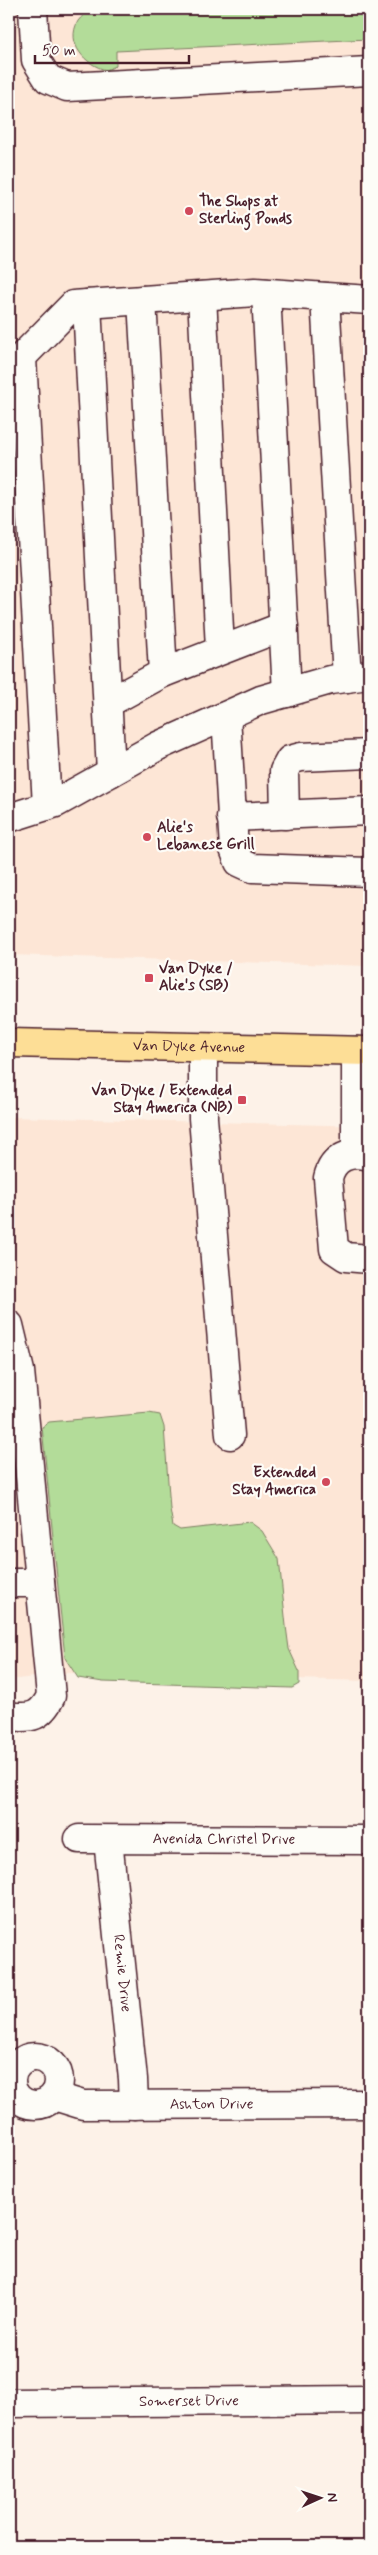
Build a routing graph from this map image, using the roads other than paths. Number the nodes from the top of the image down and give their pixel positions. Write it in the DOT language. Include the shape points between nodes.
graph roads {
  1 [pos="33,9"];
  2 [pos="369,71"];
  3 [pos="266,292"];
  4 [pos="202,296"];
  5 [pos="325,297"];
  6 [pos="142,300"];
  7 [pos="369,300"];
  8 [pos="86,304"];
  9 [pos="16,364"];
  10 [pos="284,626"];
  11 [pos="220,649"];
  12 [pos="164,673"];
  13 [pos="358,677"];
  14 [pos="287,692"];
  15 [pos="108,703"];
  16 [pos="226,716"];
  17 [pos="369,754"];
  18 [pos="111,772"];
  19 [pos="47,806"];
  20 [pos="369,811"];
  21 [pos="285,814"];
  22 [pos="231,817"];
  23 [pos="9,818"];
  24 [pos="369,872"];
  25 [pos="9,1043"];
  26 [pos="203,1048"];
  27 [pos="362,1051"];
  28 [pos="363,1154"];
  29 [pos="369,1259"];
  30 [pos="9,1325"];
  31 [pos="230,1435"];
  32 [pos="9,1583"];
  33 [pos="40,1583"];
  34 [pos="9,1716"];
  35 [pos="79,1839"];
  36 [pos="108,1840"];
  37 [pos="369,1840"];
  38 [pos="54,2096"];
  39 [pos="369,2104"];
  40 [pos="134,2105"];
  41 [pos="369,2400"];
  42 [pos="9,2403"];
  1 -- 2 [label="street" via="36,60 48,79 67,87"];
  3 -- 4 [label="street"];
  3 -- 5 [label="street"];
  3 -- 10 [label="street"];
  4 -- 6 [label="street"];
  4 -- 11 [label="street"];
  5 -- 7 [label="street"];
  5 -- 13 [label="street"];
  6 -- 8 [label="street"];
  6 -- 12 [label="street"];
  8 -- 9 [label="street" via="73,305"];
  8 -- 15 [label="street"];
  9 -- 19 [label="street"];
  10 -- 11 [label="street"];
  10 -- 14 [label="street"];
  11 -- 12 [label="street"];
  12 -- 15 [label="street"];
  13 -- 14 [label="street" via="330,680"];
  14 -- 16 [label="street"];
  15 -- 18 [label="street"];
  16 -- 18 [label="street" via="158,746"];
  16 -- 22 [label="street"];
  17 -- 21 [label="street" via="290,760 284,771"];
  18 -- 19 [label="street"];
  19 -- 23 [label="street"];
  20 -- 21 [label="street"];
  21 -- 22 [label="street"];
  22 -- 24 [label="street" via="234,849 239,862 252,868"];
  25 -- 26 [label="main road, Van Dyke Avenue"];
  26 -- 27 [label="main road, Van Dyke Avenue"];
  26 -- 31 [label="street" via="202,1118"];
  27 -- 28 [label="street"];
  28 -- 29 [label="street" via="336,1160 329,1173 333,1243 334,1248 346,1257"];
  30 -- 33 [label="street" via="20,1371"];
  32 -- 33 [label="street"];
  33 -- 34 [label="street" via="50,1696 45,1709 35,1716"];
  35 -- 36 [label="street, Avenida Christel Drive"];
  36 -- 37 [label="street, Avenida Christel Drive"];
  36 -- 40 [label="street, Remie Drive"];
  38 -- 40 [label="street, Ashton Drive" via="83,2105"];
  39 -- 40 [label="street, Ashton Drive"];
  41 -- 42 [label="street, Somerset Drive"];
}
